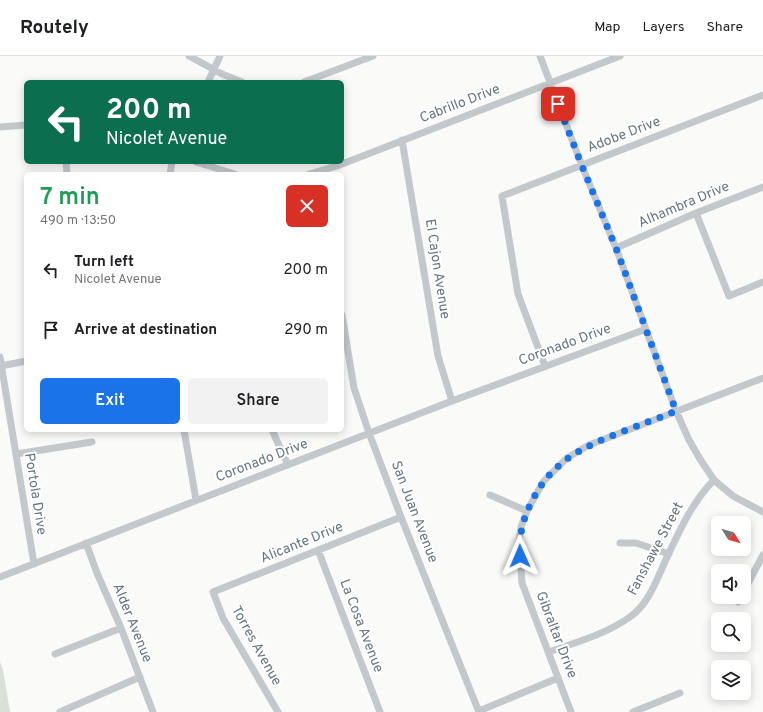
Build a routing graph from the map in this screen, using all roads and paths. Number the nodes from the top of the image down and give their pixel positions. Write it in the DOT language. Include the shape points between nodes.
graph roads {
  1 [pos="189,56"];
  2 [pos="220,56"];
  3 [pos="373,56"];
  4 [pos="540,56"];
  5 [pos="620,56"];
  6 [pos="214,69"];
  7 [pos="209,80"];
  8 [pos="238,80"];
  9 [pos="309,80"];
  10 [pos="550,83"];
  11 [pos="763,95"];
  12 [pos="24,124"];
  13 [pos="0,127"];
  14 [pos="402,140"];
  15 [pos="344,163"];
  16 [pos="202,164"];
  17 [pos="342,164"];
  18 [pos="582,166"];
  19 [pos="228,172"];
  20 [pos="321,172"];
  21 [pos="763,187"];
  22 [pos="696,213"];
  23 [pos="616,248"];
  24 [pos="763,282"];
  25 [pos="344,327"];
  26 [pos="646,329"];
  27 [pos="0,357"];
  28 [pos="24,361"];
  29 [pos="2,366"];
  30 [pos="545,366"];
  31 [pos="763,378"];
  32 [pos="452,401"];
  33 [pos="676,411"];
  34 [pos="184,432"];
  35 [pos="273,432"];
  36 [pos="370,433"];
  37 [pos="92,442"];
  38 [pos="16,454"];
  39 [pos="288,465"];
  40 [pos="714,480"];
  41 [pos="490,495"];
  42 [pos="196,500"];
  43 [pos="527,512"];
  44 [pos="763,512"];
  45 [pos="401,517"];
  46 [pos="86,543"];
  47 [pos="620,544"];
  48 [pos="318,550"];
  49 [pos="669,554"];
  50 [pos="763,555"];
  51 [pos="34,564"];
  52 [pos="0,577"];
  53 [pos="751,578"];
  54 [pos="213,592"];
  55 [pos="121,628"];
  56 [pos="549,652"];
  57 [pos="55,654"];
  58 [pos="140,677"];
  59 [pos="558,678"];
  60 [pos="680,693"];
  61 [pos="60,712"];
  62 [pos="153,712"];
  63 [pos="278,712"];
  64 [pos="380,712"];
  65 [pos="479,712"];
  66 [pos="571,712"];
  67 [pos="634,712"];
  1 -- 6 [label="street"];
  2 -- 6 [label="street"];
  3 -- 9 [label="street"];
  4 -- 10 [label="street"];
  5 -- 10 [label="street, Cabrillo Drive"];
  6 -- 7 [label="street"];
  6 -- 8 [label="street"];
  10 -- 14 [label="street, Cabrillo Drive"];
  10 -- 18 [label="street"];
  11 -- 18 [label="street, Adobe Drive"];
  12 -- 13 [label="street"];
  14 -- 15 [label="street, Cabrillo Drive"];
  14 -- 32 [label="street, El Cajon Avenue" via="438,356"];
  16 -- 19 [label="street"];
  17 -- 20 [label="street, Cabrillo Drive"];
  18 -- 23 [label="street"];
  18 -- 30 [label="street, Adobe Drive" via="502,196 518,294"];
  21 -- 22 [label="street, Alhambra Drive"];
  22 -- 23 [label="street, Alhambra Drive"];
  22 -- 24 [label="street" via="729,296"];
  23 -- 26 [label="street"];
  25 -- 36 [label="street, San Juan Avenue" via="354,388"];
  26 -- 30 [label="street, Coronado Drive"];
  26 -- 33 [label="street"];
  27 -- 29 [label="street, Portola Drive"];
  28 -- 29 [label="street"];
  29 -- 38 [label="street, Portola Drive"];
  30 -- 32 [label="street, Coronado Drive"];
  31 -- 33 [label="street, Gibraltar Drive"];
  32 -- 36 [label="street, Coronado Drive"];
  33 -- 40 [label="street" via="689,440"];
  33 -- 43 [label="street, Gibraltar Drive" via="589,445 567,458 543,482"];
  34 -- 42 [label="street"];
  35 -- 39 [label="street"];
  36 -- 39 [label="street, Coronado Drive"];
  36 -- 45 [label="street, San Juan Avenue"];
  37 -- 38 [label="street"];
  38 -- 51 [label="street, Portola Drive"];
  39 -- 42 [label="street, Coronado Drive"];
  40 -- 44 [label="street" via="734,496"];
  40 -- 49 [label="street, Fanshawe Street" via="693,505"];
  41 -- 43 [label="street"];
  42 -- 46 [label="street, Coronado Drive"];
  43 -- 56 [label="street, Gibraltar Drive" via="519,542 522,583"];
  45 -- 48 [label="street, Alicante Drive"];
  45 -- 65 [label="street, San Juan Avenue"];
  46 -- 51 [label="street, Coronado Drive"];
  46 -- 55 [label="street, Alder Avenue"];
  47 -- 49 [label="street" via="636,543"];
  48 -- 54 [label="street, Alicante Drive"];
  48 -- 64 [label="street, La Cosa Avenue"];
  49 -- 56 [label="street, Fanshawe Street" via="645,602 631,616 600,634"];
  50 -- 53 [label="street"];
  51 -- 52 [label="street, Coronado Drive"];
  54 -- 63 [label="street, Torres Avenue" via="223,618"];
  55 -- 57 [label="street"];
  55 -- 58 [label="street, Alder Avenue"];
  56 -- 59 [label="street, Gibraltar Drive"];
  58 -- 61 [label="street"];
  58 -- 62 [label="street, Alder Avenue"];
  59 -- 65 [label="street"];
  59 -- 66 [label="street, Gibraltar Drive"];
  60 -- 67 [label="street"];
}
